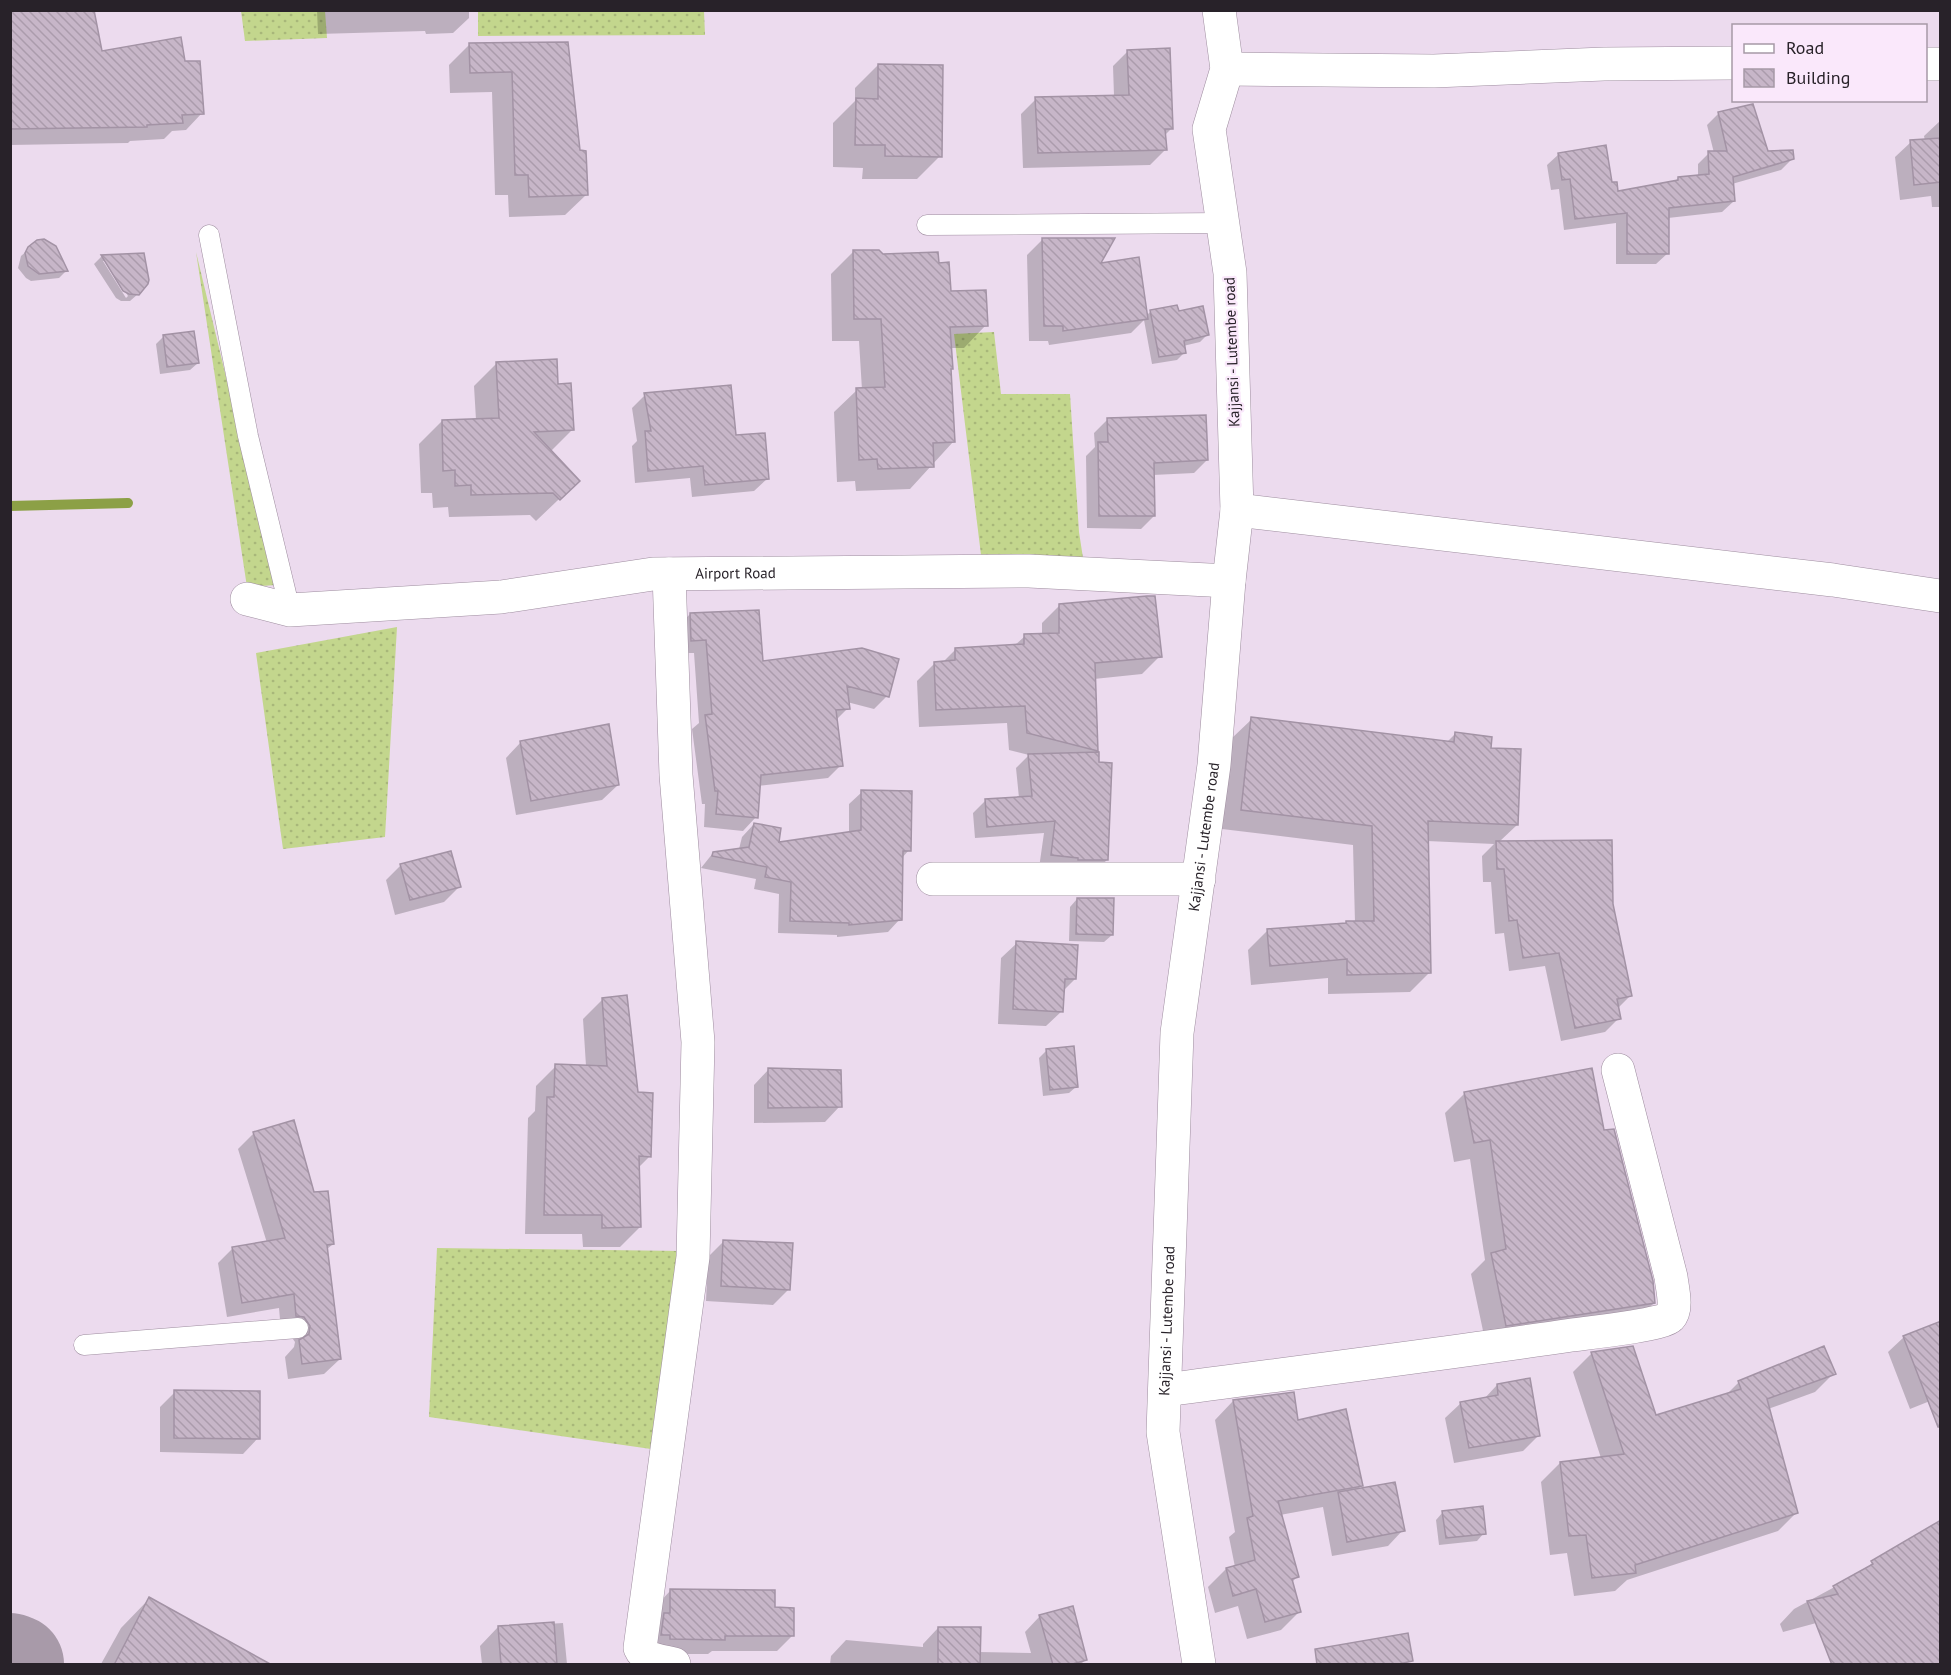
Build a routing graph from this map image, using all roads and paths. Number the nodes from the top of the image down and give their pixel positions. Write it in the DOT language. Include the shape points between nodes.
graph roads {
  1 [pos="1219,10"];
  2 [pos="1732,63"];
  3 [pos="1227,69"];
  4 [pos="1223,223"];
  5 [pos="927,225"];
  6 [pos="209,235"];
  7 [pos="1237,510"];
  8 [pos="669,574"];
  9 [pos="1229,581"];
  10 [pos="1941,596"];
  11 [pos="247,599"];
  12 [pos="291,610"];
  13 [pos="933,879"];
  14 [pos="1198,879"];
  15 [pos="1618,1070"];
  16 [pos="298,1328"];
  17 [pos="84,1345"];
  18 [pos="1165,1390"];
  19 [pos="674,1665"];
  20 [pos="1199,1665"];
  1 -- 3 [label="street, Kajjansi - Lutembe road"];
  2 -- 3 [label="street" via="1434,71"];
  3 -- 4 [label="street, Kajjansi - Lutembe road" via="1209,129"];
  4 -- 5 [label="lane"];
  4 -- 7 [label="street, Kajjansi - Lutembe road" via="1230,273"];
  6 -- 12 [label="lane" via="248,436"];
  7 -- 9 [label="street, Kajjansi - Lutembe road"];
  7 -- 10 [label="street"];
  8 -- 9 [label="street, Airport Road" via="1029,571"];
  8 -- 12 [label="street, Airport Road" via="501,597"];
  8 -- 19 [label="street" via="676,775 698,1042 693,1257 640,1648 648,1657"];
  9 -- 14 [label="street, Kajjansi - Lutembe road" via="1214,765"];
  11 -- 12 [label="street, Airport Road"];
  13 -- 14 [label="street"];
  14 -- 18 [label="street, Kajjansi - Lutembe road" via="1178,1033"];
  15 -- 18 [label="street" via="1671,1277 1674,1311 1670,1317 1560,1337"];
  16 -- 17 [label="lane"];
  18 -- 20 [label="street, Kajjansi - Lutembe road" via="1164,1432"];
}
